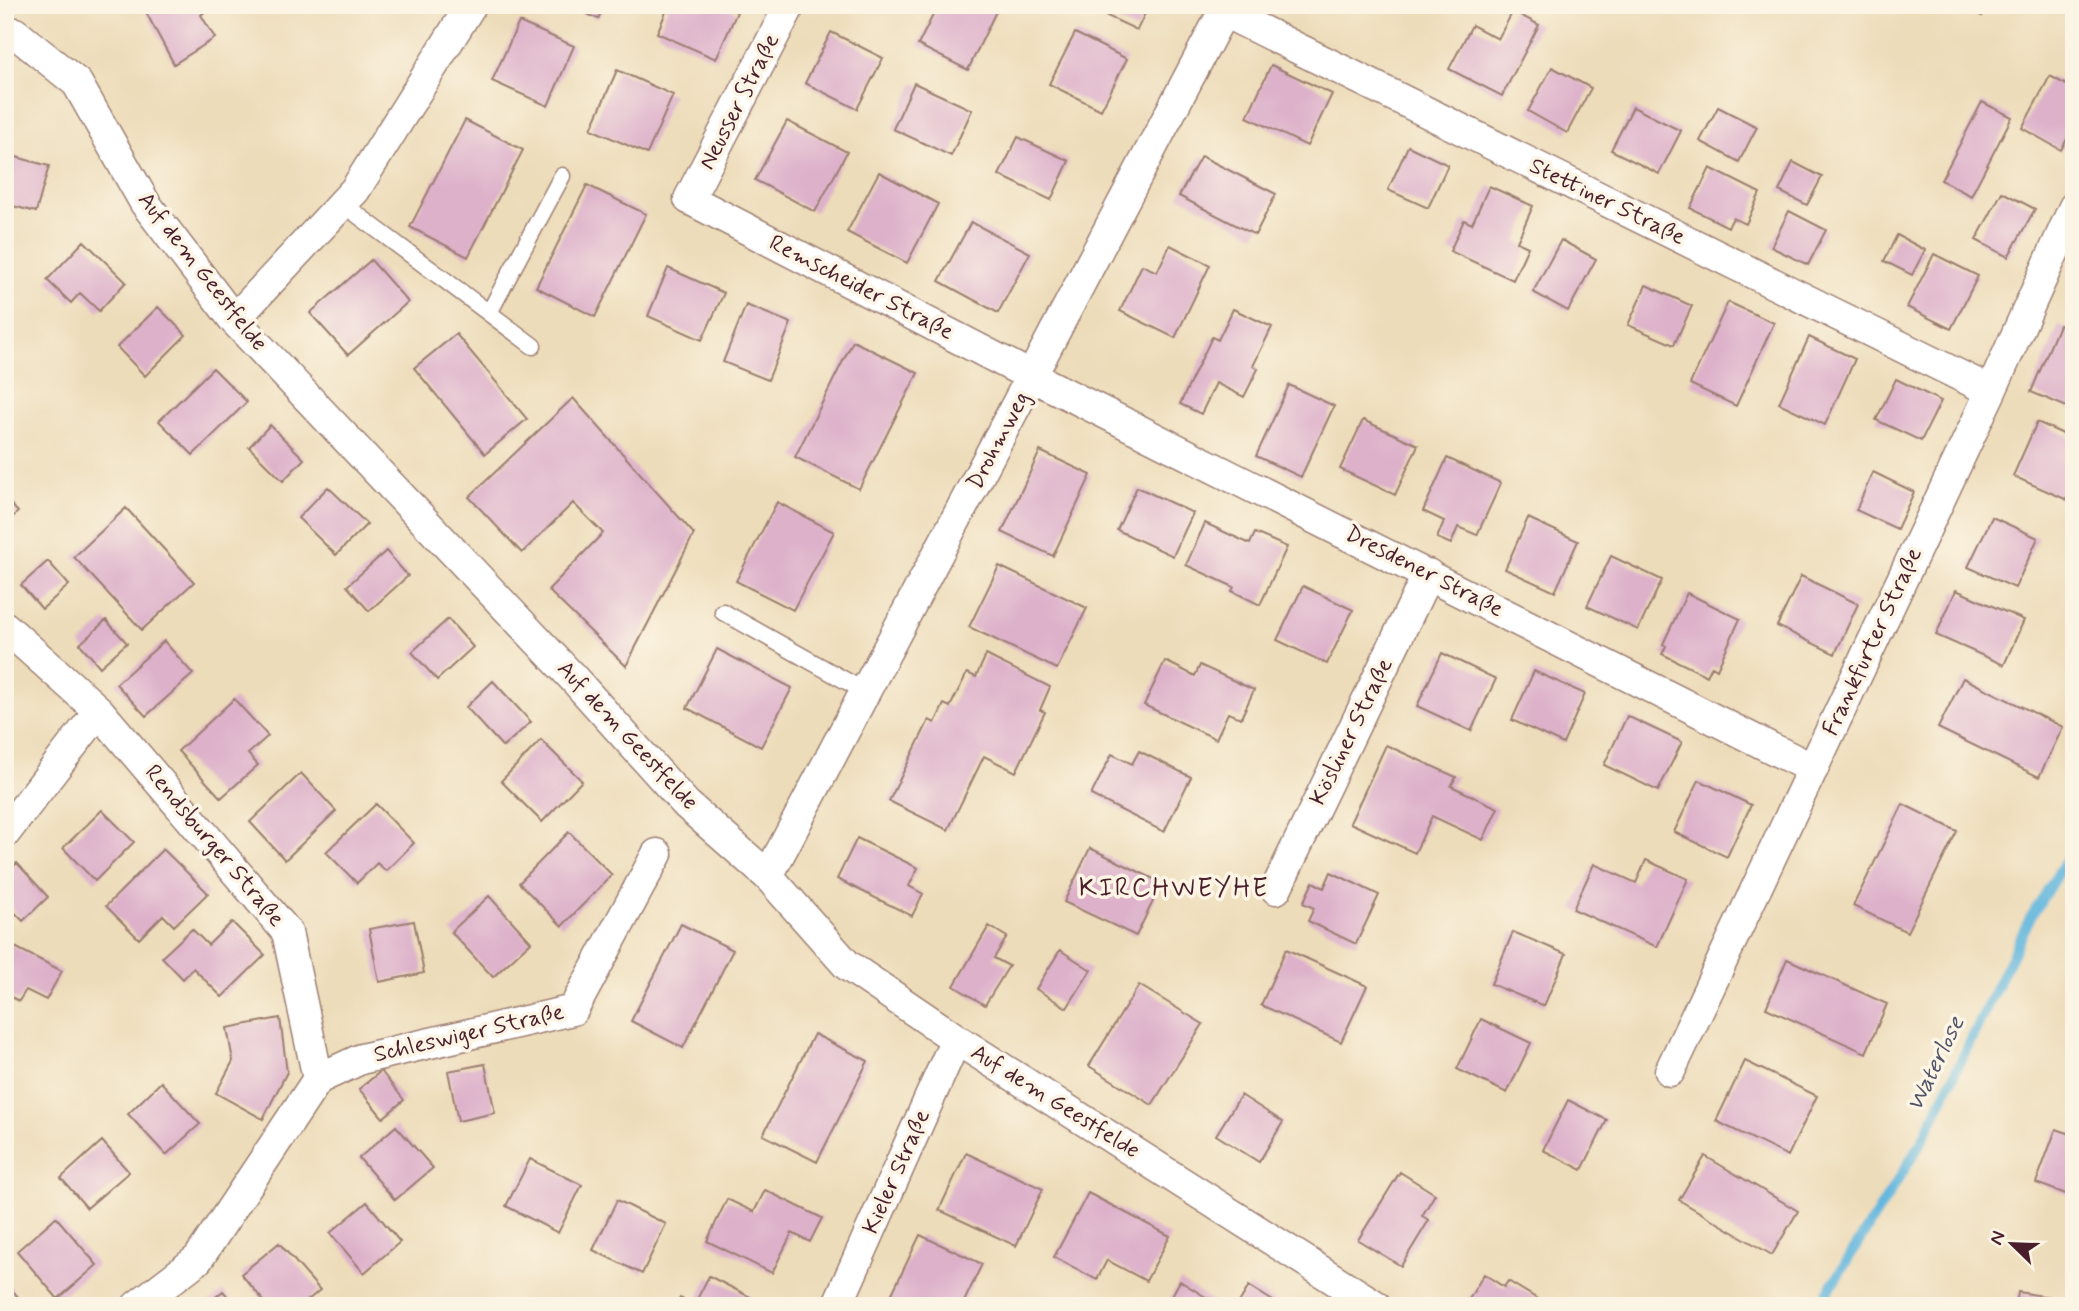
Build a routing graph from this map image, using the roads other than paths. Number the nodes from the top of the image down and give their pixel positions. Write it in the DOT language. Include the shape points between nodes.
graph roads {
  1 [pos="471,5"];
  2 [pos="790,5"];
  3 [pos="1226,9"];
  4 [pos="5,31"];
  5 [pos="562,176"];
  6 [pos="689,199"];
  7 [pos="343,204"];
  8 [pos="2073,210"];
  9 [pos="489,313"];
  10 [pos="233,320"];
  11 [pos="533,346"];
  12 [pos="1033,377"];
  13 [pos="1991,391"];
  14 [pos="1428,574"];
  15 [pos="723,612"];
  16 [pos="5,627"];
  17 [pos="866,692"];
  18 [pos="99,711"];
  19 [pos="1813,769"];
  20 [pos="5,833"];
  21 [pos="656,854"];
  22 [pos="768,876"];
  23 [pos="1276,890"];
  24 [pos="956,1039"];
  25 [pos="1670,1071"];
  26 [pos="318,1079"];
  27 [pos="137,1306"];
  28 [pos="837,1306"];
  29 [pos="1376,1306"];
  1 -- 7 [label="street"];
  2 -- 6 [label="street, Neusser Straße"];
  3 -- 12 [label="street, Drohmweg"];
  3 -- 13 [label="street, Stettiner Straße"];
  4 -- 10 [label="street, Auf dem Geestfelde" via="15,33 77,83 145,203"];
  5 -- 9 [label="lane"];
  6 -- 12 [label="street, Remscheider Straße"];
  7 -- 9 [label="lane"];
  7 -- 10 [label="street"];
  8 -- 13 [label="street, Frankfurter Straße"];
  9 -- 11 [label="lane"];
  10 -- 22 [label="street, Auf dem Geestfelde" via="573,678 686,804"];
  12 -- 14 [label="street, Dresdener Straße"];
  12 -- 17 [label="street, Drohmweg"];
  13 -- 19 [label="street, Frankfurter Straße"];
  14 -- 19 [label="street, Dresdener Straße"];
  14 -- 23 [label="street, Kösliner Straße"];
  15 -- 17 [label="lane"];
  16 -- 18 [label="street, Rendsburger Straße"];
  17 -- 22 [label="street, Drohmweg"];
  18 -- 20 [label="street"];
  18 -- 26 [label="street, Rendsburger Straße" via="287,932"];
  19 -- 25 [label="street, Frankfurter Straße"];
  21 -- 26 [label="street, Schleswiger Straße" via="573,1010 361,1059"];
  22 -- 24 [label="street, Auf dem Geestfelde" via="847,965"];
  24 -- 28 [label="street, Kieler Straße"];
  24 -- 29 [label="street, Auf dem Geestfelde"];
  26 -- 27 [label="street" via="198,1259"];
}
